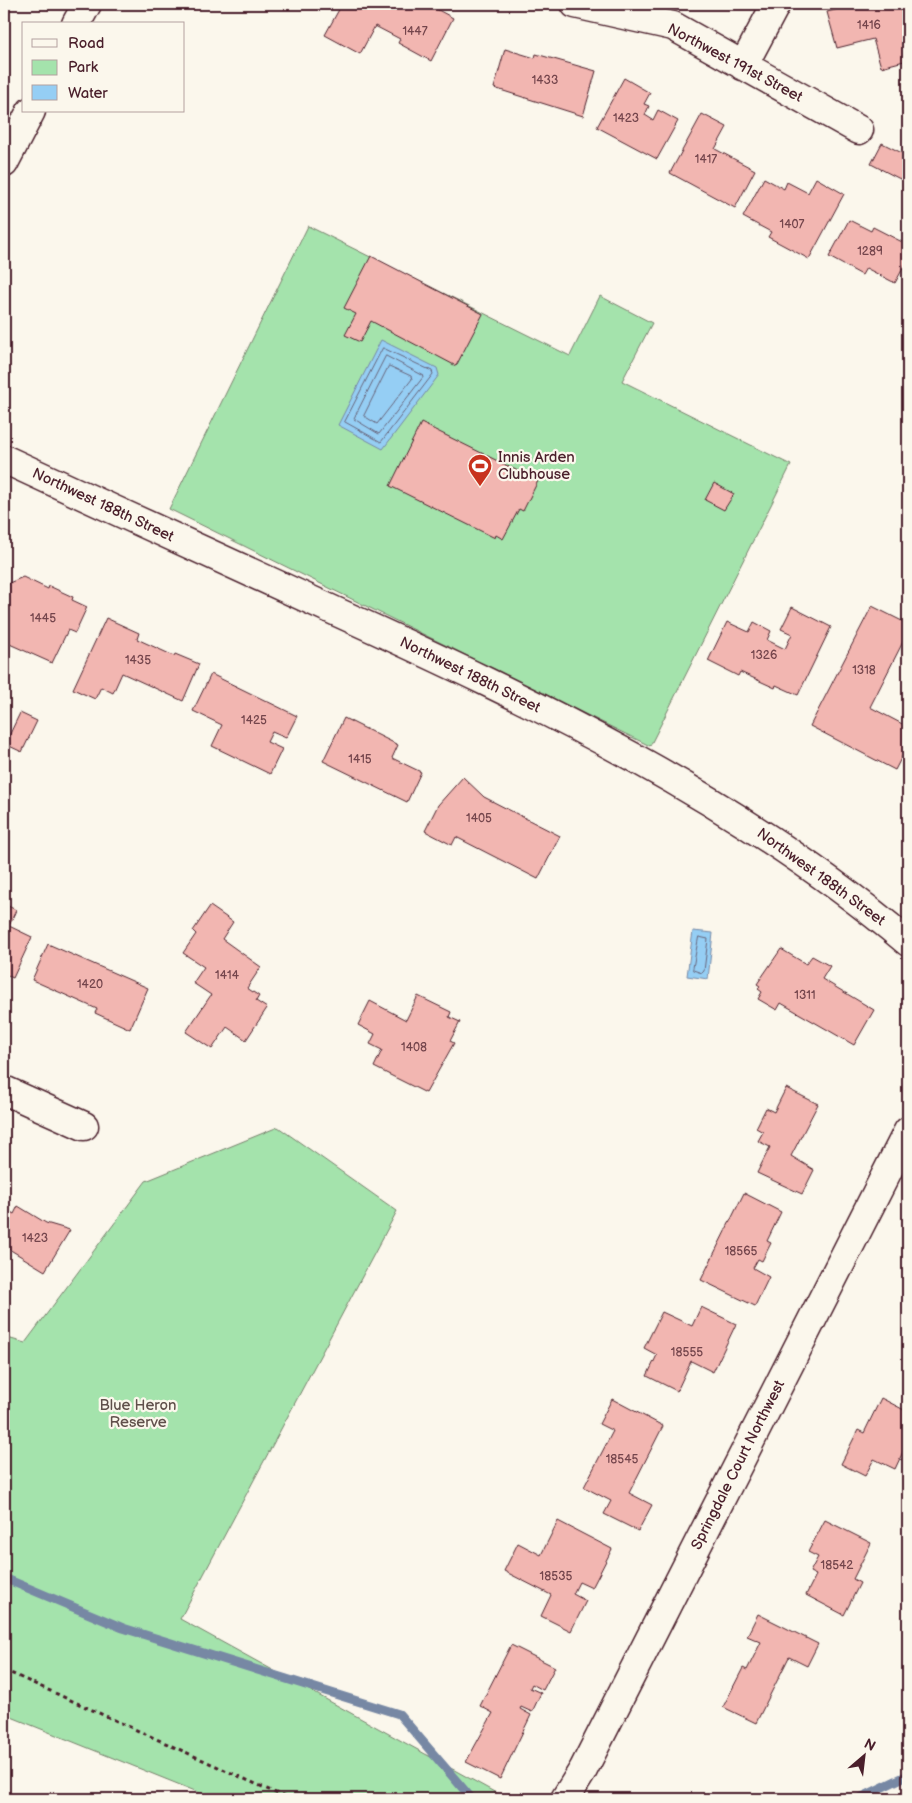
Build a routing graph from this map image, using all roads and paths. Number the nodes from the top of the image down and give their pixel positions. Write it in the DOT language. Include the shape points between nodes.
graph roads {
  1 [pos="87,4"];
  2 [pos="575,4"];
  3 [pos="776,4"];
  4 [pos="77,22"];
  5 [pos="744,66"];
  6 [pos="30,112"];
  7 [pos="860,130"];
  8 [pos="4,163"];
  9 [pos="4,459"];
  10 [pos="908,942"];
  11 [pos="4,1090"];
  12 [pos="84,1126"];
  13 [pos="908,1131"];
  14 [pos="4,1670"];
  15 [pos="289,1799"];
  16 [pos="565,1799"];
  1 -- 4 [label="street"];
  2 -- 5 [label="street, Northwest 191st Street" via="673,26"];
  3 -- 5 [label="street"];
  5 -- 7 [label="street, Northwest 191st Street"];
  6 -- 8 [label="street"];
  9 -- 10 [label="street, Northwest 188th Street" via="506,690 737,817 870,910"];
  11 -- 12 [label="street"];
  13 -- 16 [label="street, Springdale Court Northwest" via="583,1770"];
  14 -- 15 [label="path"];
}
